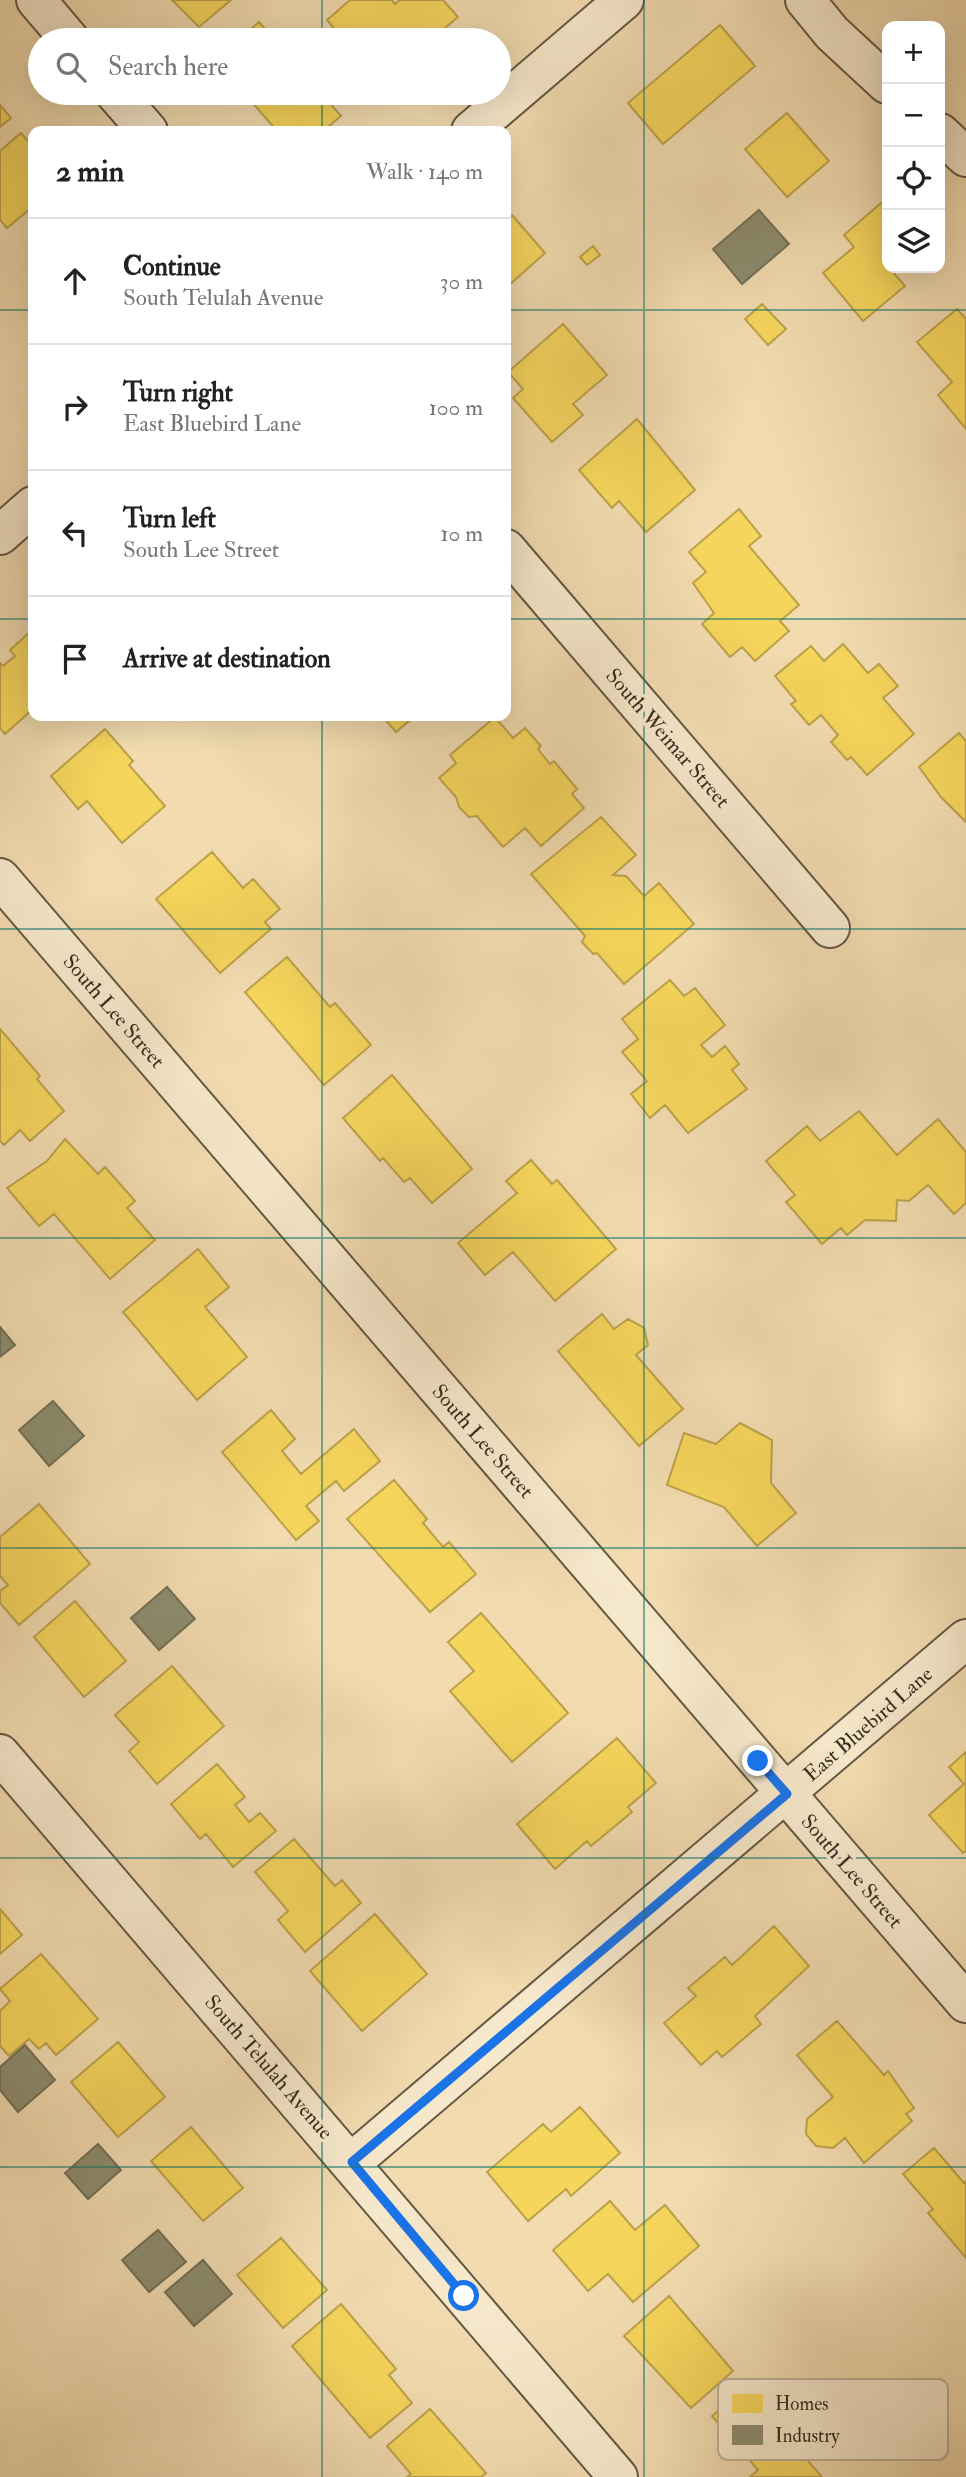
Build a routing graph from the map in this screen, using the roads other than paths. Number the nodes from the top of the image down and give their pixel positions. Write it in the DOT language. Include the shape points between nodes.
graph roads {
  1 [pos="36,0"];
  2 [pos="624,0"];
  3 [pos="806,0"];
  4 [pos="60,28"];
  5 [pos="882,79"];
  6 [pos="511,97"];
  7 [pos="125,105"];
  8 [pos="501,105"];
  9 [pos="144,126"];
  10 [pos="477,126"];
  11 [pos="945,138"];
  12 [pos="966,157"];
  13 [pos="28,510"];
  14 [pos="0,535"];
  15 [pos="511,555"];
  16 [pos="0,878"];
  17 [pos="830,928"];
  18 [pos="966,1639"];
  19 [pos="0,1754"];
  20 [pos="787,1794"];
  21 [pos="966,2003"];
  22 [pos="352,2162"];
  23 [pos="618,2477"];
  1 -- 4 [label="street"];
  2 -- 6 [label="street"];
  3 -- 5 [label="street" via="832,33"];
  7 -- 9 [label="street"];
  8 -- 10 [label="street"];
  11 -- 12 [label="street"];
  13 -- 14 [label="street"];
  15 -- 17 [label="street, South Weimar Street"];
  16 -- 20 [label="street, South Lee Street"];
  18 -- 20 [label="street, East Bluebird Lane"];
  19 -- 22 [label="street, South Telulah Avenue"];
  20 -- 21 [label="street, South Lee Street"];
  20 -- 22 [label="street, East Bluebird Lane"];
  22 -- 23 [label="street, South Telulah Avenue"];
}
